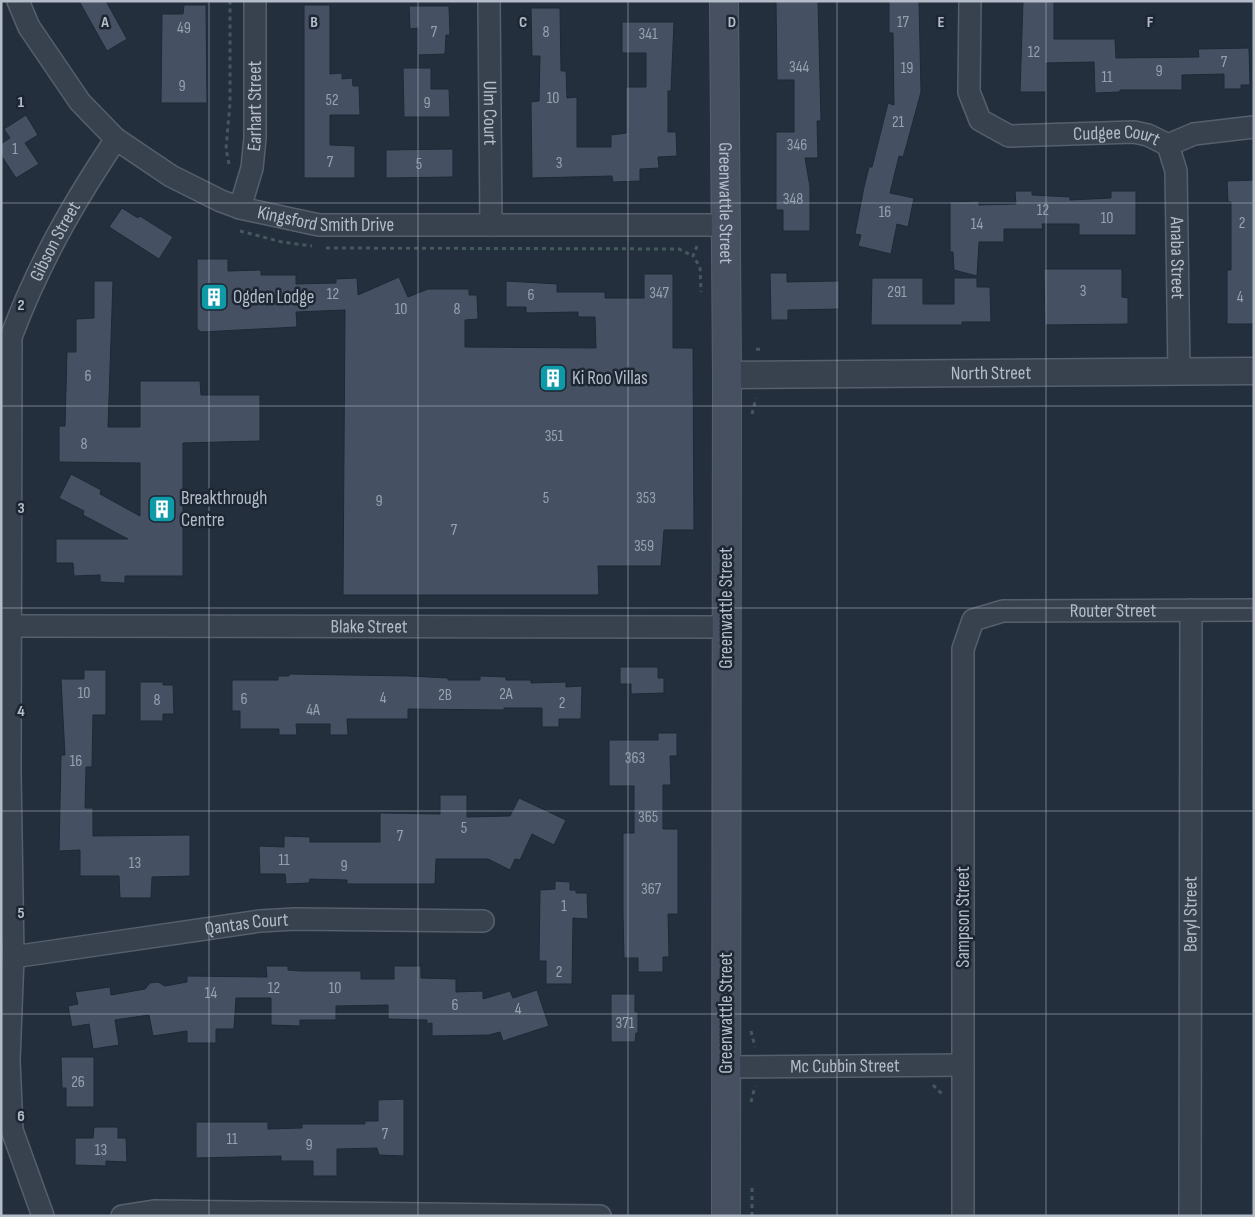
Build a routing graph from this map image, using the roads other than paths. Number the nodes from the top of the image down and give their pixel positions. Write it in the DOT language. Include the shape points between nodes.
graph roads {
  1 [pos="18,1"];
  2 [pos="255,1"];
  3 [pos="489,1"];
  4 [pos="724,1"];
  5 [pos="970,1"];
  6 [pos="1254,126"];
  7 [pos="116,139"];
  8 [pos="1168,145"];
  9 [pos="240,208"];
  10 [pos="491,225"];
  11 [pos="712,225"];
  12 [pos="6,337"];
  13 [pos="1254,370"];
  14 [pos="1179,371"];
  15 [pos="727,375"];
  16 [pos="1191,610"];
  17 [pos="1254,610"];
  18 [pos="973,620"];
  19 [pos="11,626"];
  20 [pos="725,627"];
  21 [pos="6,773"];
  22 [pos="483,921"];
  23 [pos="13,956"];
  24 [pos="963,1065"];
  25 [pos="726,1067"];
  26 [pos="43,1216"];
  27 [pos="122,1216"];
  28 [pos="600,1216"];
  29 [pos="726,1216"];
  30 [pos="963,1216"];
  31 [pos="1190,1216"];
  1 -- 7 [label="street, Kingsford Smith Drive" via="29,27 80,102"];
  2 -- 9 [label="street, Earhart Street" via="255,138 252,168"];
  3 -- 10 [label="street, Ulm Court"];
  4 -- 11 [label="main road, Greenwattle Street"];
  5 -- 8 [label="street, Cudgee Court" via="969,92 980,120 1010,136 1134,132"];
  6 -- 8 [label="street, Cudgee Court" via="1194,134"];
  7 -- 9 [label="street, Kingsford Smith Drive" via="171,176 221,202"];
  7 -- 12 [label="street, Gibson Street" via="65,218"];
  8 -- 14 [label="street, Anaba Street" via="1176,171"];
  9 -- 10 [label="street, Kingsford Smith Drive" via="319,225"];
  10 -- 11 [label="street, Kingsford Smith Drive"];
  11 -- 15 [label="main road, Greenwattle Street"];
  12 -- 19 [label="street, Gibson Street"];
  13 -- 14 [label="street, North Street"];
  14 -- 15 [label="street, North Street"];
  15 -- 20 [label="main road, Greenwattle Street"];
  16 -- 17 [label="street, Router Street"];
  16 -- 18 [label="street, Router Street" via="1003,610"];
  16 -- 31 [label="street, Beryl Street"];
  18 -- 24 [label="street, Sampson Street" via="963,648"];
  19 -- 20 [label="street, Blake Street"];
  19 -- 21 [label="street, Gibson Street"];
  20 -- 25 [label="main road, Greenwattle Street"];
  21 -- 23 [label="street, Gibson Street"];
  22 -- 23 [label="street, Qantas Court" via="260,921"];
  23 -- 26 [label="street, Gibson Street" via="9,1060 12,1130"];
  24 -- 25 [label="street, Mc Cubbin Street"];
  24 -- 30 [label="street, Sampson Street"];
  25 -- 29 [label="main road, Greenwattle Street"];
  27 -- 28 [label="street" via="154,1211"];
}
